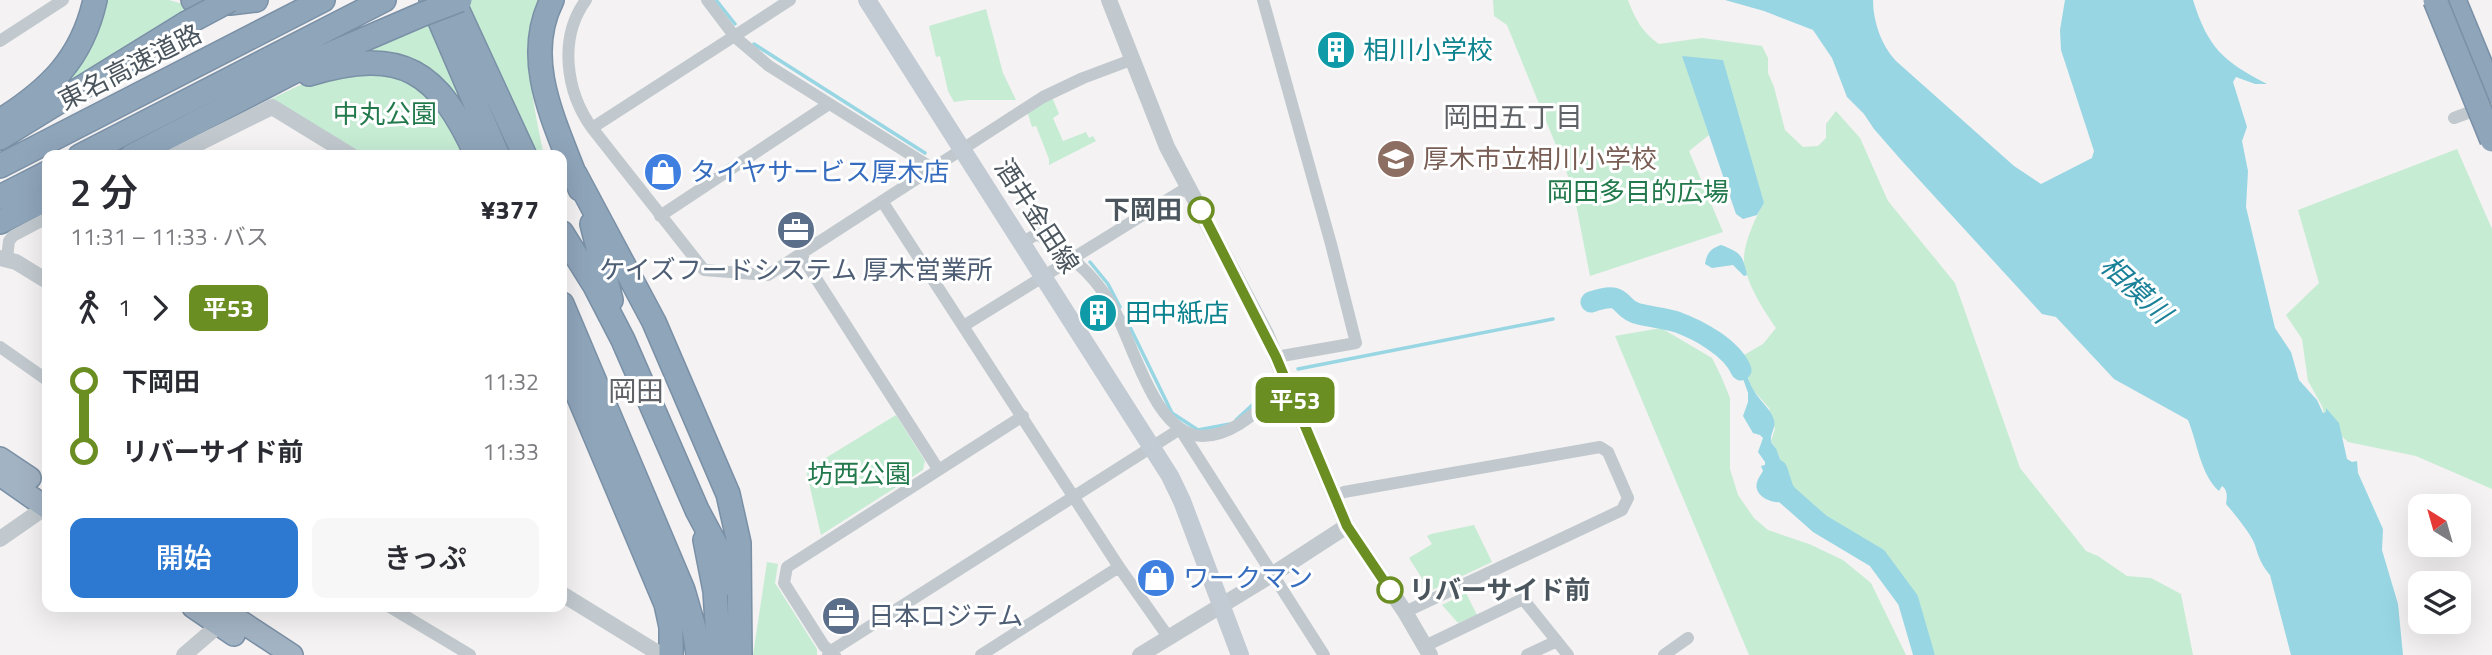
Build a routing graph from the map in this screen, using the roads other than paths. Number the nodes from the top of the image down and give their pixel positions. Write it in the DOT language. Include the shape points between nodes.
graph roads {
  1 [pos="63,0"];
  2 [pos="95,0"];
  3 [pos="193,0"];
  4 [pos="230,0"];
  5 [pos="256,0"];
  6 [pos="323,0"];
  7 [pos="384,0"];
  8 [pos="453,0"];
  9 [pos="460,0"];
  10 [pos="552,0"];
  11 [pos="566,0"];
  12 [pos="586,0"];
  13 [pos="706,0"];
  14 [pos="790,0"];
  15 [pos="867,0"];
  16 [pos="1109,0"];
  17 [pos="1263,0"];
  18 [pos="2435,0"];
  19 [pos="2454,0"];
  20 [pos="427,7"];
  21 [pos="736,37"];
  22 [pos="0,41"];
  23 [pos="1132,60"];
  24 [pos="2492,92"];
  25 [pos="829,104"];
  26 [pos="2492,104"];
  27 [pos="216,113"];
  28 [pos="2454,118"];
  29 [pos="0,121"];
  30 [pos="592,128"];
  31 [pos="560,137"];
  32 [pos="0,138"];
  33 [pos="2492,140"];
  34 [pos="962,148"];
  35 [pos="92,150"];
  36 [pos="144,150"];
  37 [pos="185,150"];
  38 [pos="342,150"];
  39 [pos="474,150"];
  40 [pos="495,150"];
  41 [pos="522,150"];
  42 [pos="565,150"];
  43 [pos="567,154"];
  44 [pos="0,166"];
  45 [pos="932,168"];
  46 [pos="575,174"];
  47 [pos="42,176"];
  48 [pos="1188,187"];
  49 [pos="0,197"];
  50 [pos="42,201"];
  51 [pos="882,201"];
  52 [pos="660,216"];
  53 [pos="42,221"];
  54 [pos="0,222"];
  55 [pos="567,241"];
  56 [pos="1023,242"];
  57 [pos="801,255"];
  58 [pos="3,258"];
  59 [pos="1073,258"];
  60 [pos="1044,275"];
  61 [pos="42,278"];
  62 [pos="567,316"];
  63 [pos="964,325"];
  64 [pos="623,340"];
  65 [pos="0,347"];
  66 [pos="567,369"];
  67 [pos="1283,373"];
  68 [pos="42,376"];
  69 [pos="1023,416"];
  70 [pos="1180,429"];
  71 [pos="1153,446"];
  72 [pos="0,458"];
  73 [pos="938,469"];
  74 [pos="0,475"];
  75 [pos="42,497"];
  76 [pos="1076,497"];
  77 [pos="1334,497"];
  78 [pos="42,499"];
  79 [pos="42,506"];
  80 [pos="697,510"];
  81 [pos="1347,526"];
  82 [pos="0,539"];
  83 [pos="1119,567"];
  84 [pos="1273,574"];
  85 [pos="567,597"];
  86 [pos="1221,605"];
  87 [pos="739,610"];
  88 [pos="398,612"];
  89 [pos="1405,612"];
  90 [pos="227,614"];
  91 [pos="1169,638"];
  92 [pos="1688,638"];
  93 [pos="1557,641"];
  94 [pos="1428,650"];
  95 [pos="657,653"];
  96 [pos="831,654"];
  97 [pos="184,655"];
  98 [pos="265,655"];
  99 [pos="292,655"];
  100 [pos="470,655"];
  101 [pos="698,655"];
  102 [pos="719,655"];
  103 [pos="740,655"];
  104 [pos="981,655"];
  105 [pos="1140,655"];
  106 [pos="1240,655"];
  107 [pos="1324,655"];
  108 [pos="1527,655"];
  109 [pos="1568,655"];
  110 [pos="1664,655"];
  1 -- 22 [label="street"];
  2 -- 29 [label="highway" via="82,40 66,66 40,93"];
  3 -- 5 [label="highway" via="212,4"];
  4 -- 32 [label="highway, bridge"];
  6 -- 44 [label="highway, 東名高速道路"];
  7 -- 35 [label="highway"];
  8 -- 41 [label="highway"];
  9 -- 20 [label="highway, bridge"];
  10 -- 31 [label="highway" via="540,50 547,99"];
  11 -- 31 [label="highway" via="554,28 549,60 550,94"];
  12 -- 30 [label="street" via="570,32 569,64 573,92"];
  13 -- 21 [label="street"];
  14 -- 21 [label="street"];
  15 -- 34 [label="main road, 酒井金田線"];
  16 -- 23 [label="street"];
  17 -- 67 [label="street" via="1356,342"];
  18 -- 33 [label="highway, bridge"];
  19 -- 24 [label="highway"];
  20 -- 27 [label="highway"];
  20 -- 40 [label="highway"];
  21 -- 25 [label="street" via="769,66"];
  21 -- 30 [label="street"];
  23 -- 34 [label="street" via="1043,97"];
  23 -- 48 [label="street"];
  25 -- 45 [label="street"];
  25 -- 52 [label="street"];
  26 -- 28 [label="street"];
  27 -- 36 [label="highway"];
  27 -- 39 [label="highway" via="319,71 387,64 414,72 435,86 460,119"];
  30 -- 52 [label="street"];
  31 -- 42 [label="highway"];
  34 -- 45 [label="street"];
  34 -- 56 [label="main road, 酒井金田線"];
  37 -- 38 [label="street" via="272,107"];
  43 -- 46 [label="highway"];
  45 -- 51 [label="street"];
  46 -- 64 [label="highway"];
  46 -- 87 [label="highway" via="654,323 728,494 739,543"];
  47 -- 49 [label="highway"];
  48 -- 59 [label="street"];
  48 -- 67 [label="street"];
  50 -- 54 [label="highway"];
  51 -- 57 [label="street"];
  51 -- 63 [label="street"];
  52 -- 57 [label="street" via="704,270 768,275"];
  53 -- 58 [label="street" via="13,236"];
  55 -- 64 [label="highway"];
  56 -- 59 [label="street" via="1037,233"];
  56 -- 60 [label="main road, 酒井金田線"];
  57 -- 73 [label="street"];
  58 -- 61 [label="street"];
  59 -- 60 [label="street"];
  59 -- 70 [label="street" via="1111,304 1157,404"];
  60 -- 63 [label="street"];
  60 -- 71 [label="main road, 酒井金田線"];
  62 -- 101 [label="highway" via="683,590"];
  63 -- 69 [label="street"];
  64 -- 80 [label="highway"];
  65 -- 68 [label="street"];
  66 -- 95 [label="highway" via="666,604 671,627"];
  67 -- 70 [label="street" via="1236,426 1204,436"];
  67 -- 77 [label="street"];
  69 -- 73 [label="street"];
  69 -- 76 [label="street"];
  70 -- 71 [label="street"];
  70 -- 84 [label="street"];
  71 -- 76 [label="street"];
  71 -- 86 [label="main road, 酒井金田線" via="1182,501"];
  72 -- 75 [label="highway"];
  73 -- 96 [label="street" via="787,567 784,583"];
  74 -- 78 [label="highway"];
  76 -- 83 [label="street"];
  76 -- 96 [label="street"];
  77 -- 81 [label="street"];
  77 -- 89 [label="street" via="1600,447 1608,452 1628,498 1622,510"];
  79 -- 82 [label="street"];
  80 -- 87 [label="highway" via="728,568"];
  80 -- 102 [label="highway" via="715,591"];
  81 -- 84 [label="street"];
  81 -- 89 [label="street"];
  83 -- 91 [label="street"];
  83 -- 104 [label="street"];
  84 -- 86 [label="street"];
  84 -- 107 [label="street"];
  85 -- 95 [label="street"];
  86 -- 91 [label="street"];
  86 -- 106 [label="main road, 酒井金田線"];
  87 -- 103 [label="highway"];
  88 -- 100 [label="street"];
  89 -- 94 [label="street"];
  90 -- 97 [label="street"];
  90 -- 98 [label="highway"];
  90 -- 99 [label="highway"];
  91 -- 105 [label="street"];
  92 -- 110 [label="street"];
  93 -- 94 [label="street" via="1523,599"];
  93 -- 108 [label="street"];
  93 -- 109 [label="street"];
}
